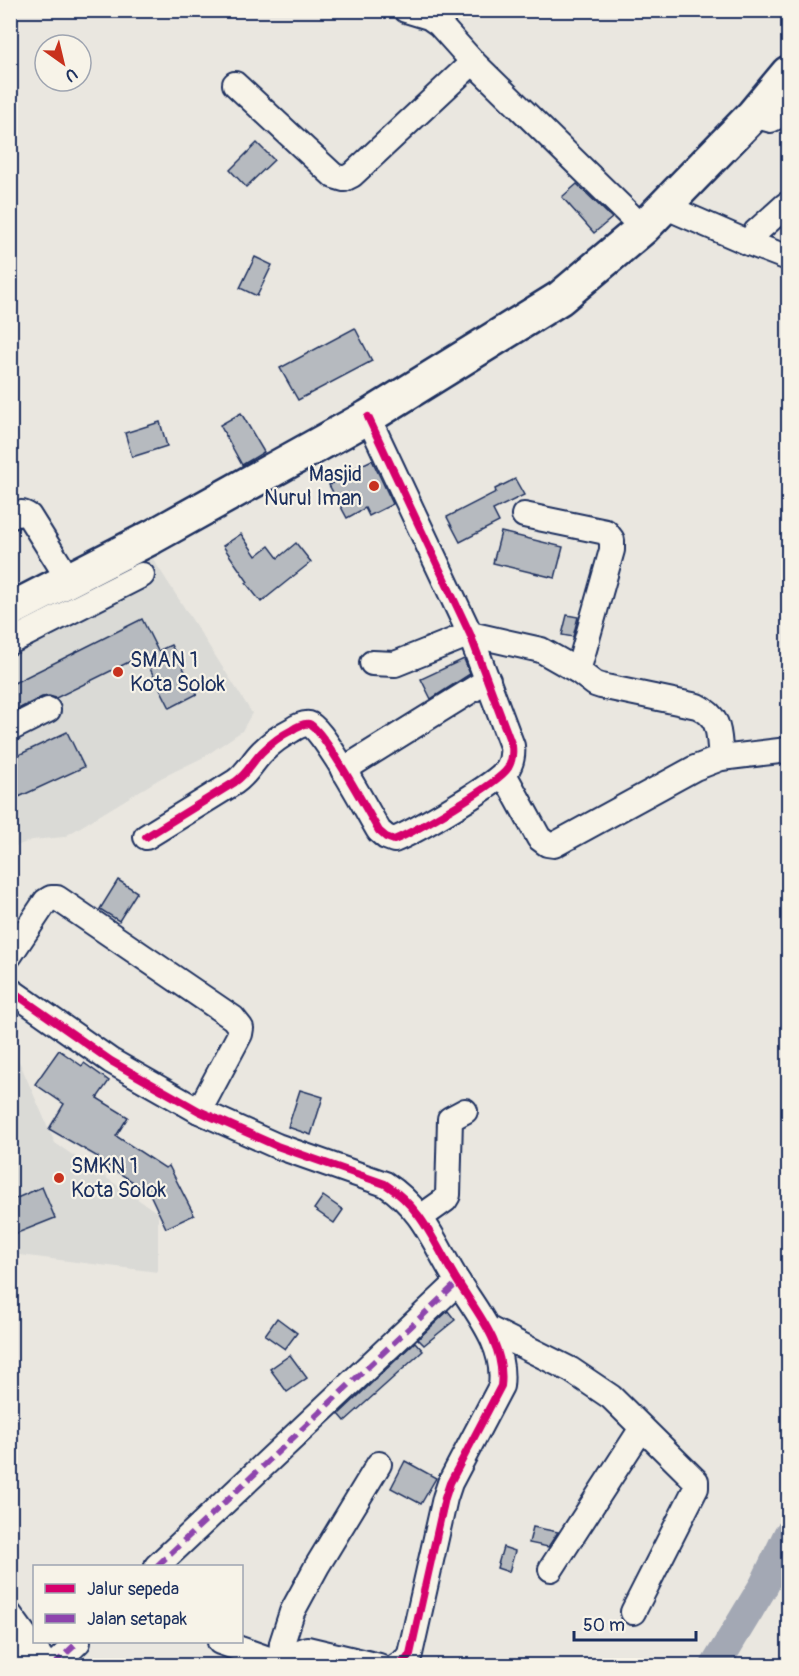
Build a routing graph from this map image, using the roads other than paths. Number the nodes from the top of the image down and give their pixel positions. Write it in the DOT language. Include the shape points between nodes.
graph roads {
  1 [pos="406,10"];
  2 [pos="474,62"];
  3 [pos="789,74"];
  4 [pos="235,84"];
  5 [pos="789,111"];
  6 [pos="753,115"];
  7 [pos="786,205"];
  8 [pos="653,217"];
  9 [pos="748,243"];
  10 [pos="789,258"];
  11 [pos="368,417"];
  12 [pos="524,515"];
  13 [pos="10,517"];
  14 [pos="142,575"];
  15 [pos="69,580"];
  16 [pos="14,621"];
  17 [pos="470,634"];
  18 [pos="372,663"];
  19 [pos="578,670"];
  20 [pos="488,680"];
  21 [pos="48,710"];
  22 [pos="10,729"];
  23 [pos="789,750"];
  24 [pos="721,758"];
  25 [pos="343,770"];
  26 [pos="504,774"];
  27 [pos="146,837"];
  28 [pos="10,955"];
  29 [pos="10,990"];
  30 [pos="199,1111"];
  31 [pos="465,1111"];
  32 [pos="421,1217"];
  33 [pos="458,1282"];
  34 [pos="489,1329"];
  35 [pos="642,1428"];
  36 [pos="379,1464"];
  37 [pos="158,1565"];
  38 [pos="551,1569"];
  39 [pos="633,1612"];
  40 [pos="10,1615"];
  41 [pos="76,1643"];
  42 [pos="225,1643"];
  43 [pos="40,1657"];
  44 [pos="280,1664"];
  45 [pos="14,1665"];
  46 [pos="53,1665"];
  47 [pos="379,1665"];
  48 [pos="397,1665"];
  1 -- 2 [label="street" via="429,16"];
  2 -- 4 [label="street" via="344,179 334,176"];
  2 -- 8 [label="street"];
  3 -- 6 [label="highway"];
  5 -- 6 [label="street" via="771,120"];
  6 -- 8 [label="highway"];
  7 -- 9 [label="street"];
  8 -- 9 [label="street"];
  8 -- 11 [label="highway" via="560,298"];
  9 -- 10 [label="street"];
  11 -- 15 [label="highway"];
  11 -- 17 [label="street"];
  12 -- 19 [label="street" via="606,532 612,540"];
  13 -- 15 [label="street" via="18,512 29,516"];
  14 -- 16 [label="street"];
  15 -- 16 [label="highway"];
  17 -- 18 [label="street" via="395,664"];
  17 -- 19 [label="street" via="541,650"];
  17 -- 20 [label="street"];
  19 -- 24 [label="street" via="608,689 705,710 718,727"];
  20 -- 25 [label="street"];
  20 -- 26 [label="street" via="512,746 513,756"];
  21 -- 22 [label="street"];
  23 -- 24 [label="street"];
  24 -- 26 [label="street" via="685,772 554,845 539,838"];
  25 -- 26 [label="street" via="379,831 394,840"];
  25 -- 27 [label="street" via="317,730 305,723 262,751 247,773 235,782"];
  28 -- 30 [label="street" via="46,901 57,898 233,1018 241,1028 240,1034"];
  29 -- 30 [label="street" via="111,1061"];
  30 -- 32 [label="street" via="277,1146 386,1184"];
  31 -- 32 [label="street" via="450,1119 446,1200"];
  32 -- 33 [label="street"];
  33 -- 34 [label="street"];
  33 -- 37 [label="street"];
  34 -- 35 [label="street" via="571,1370 611,1397"];
  34 -- 48 [label="street" via="503,1370 501,1386 450,1483 410,1654"];
  35 -- 38 [label="street"];
  35 -- 39 [label="street" via="697,1485"];
  36 -- 44 [label="street" via="292,1612"];
  40 -- 43 [label="street"];
  41 -- 46 [label="street"];
  42 -- 44 [label="street"];
  43 -- 45 [label="street"];
  44 -- 47 [label="street" via="307,1649"];
}
